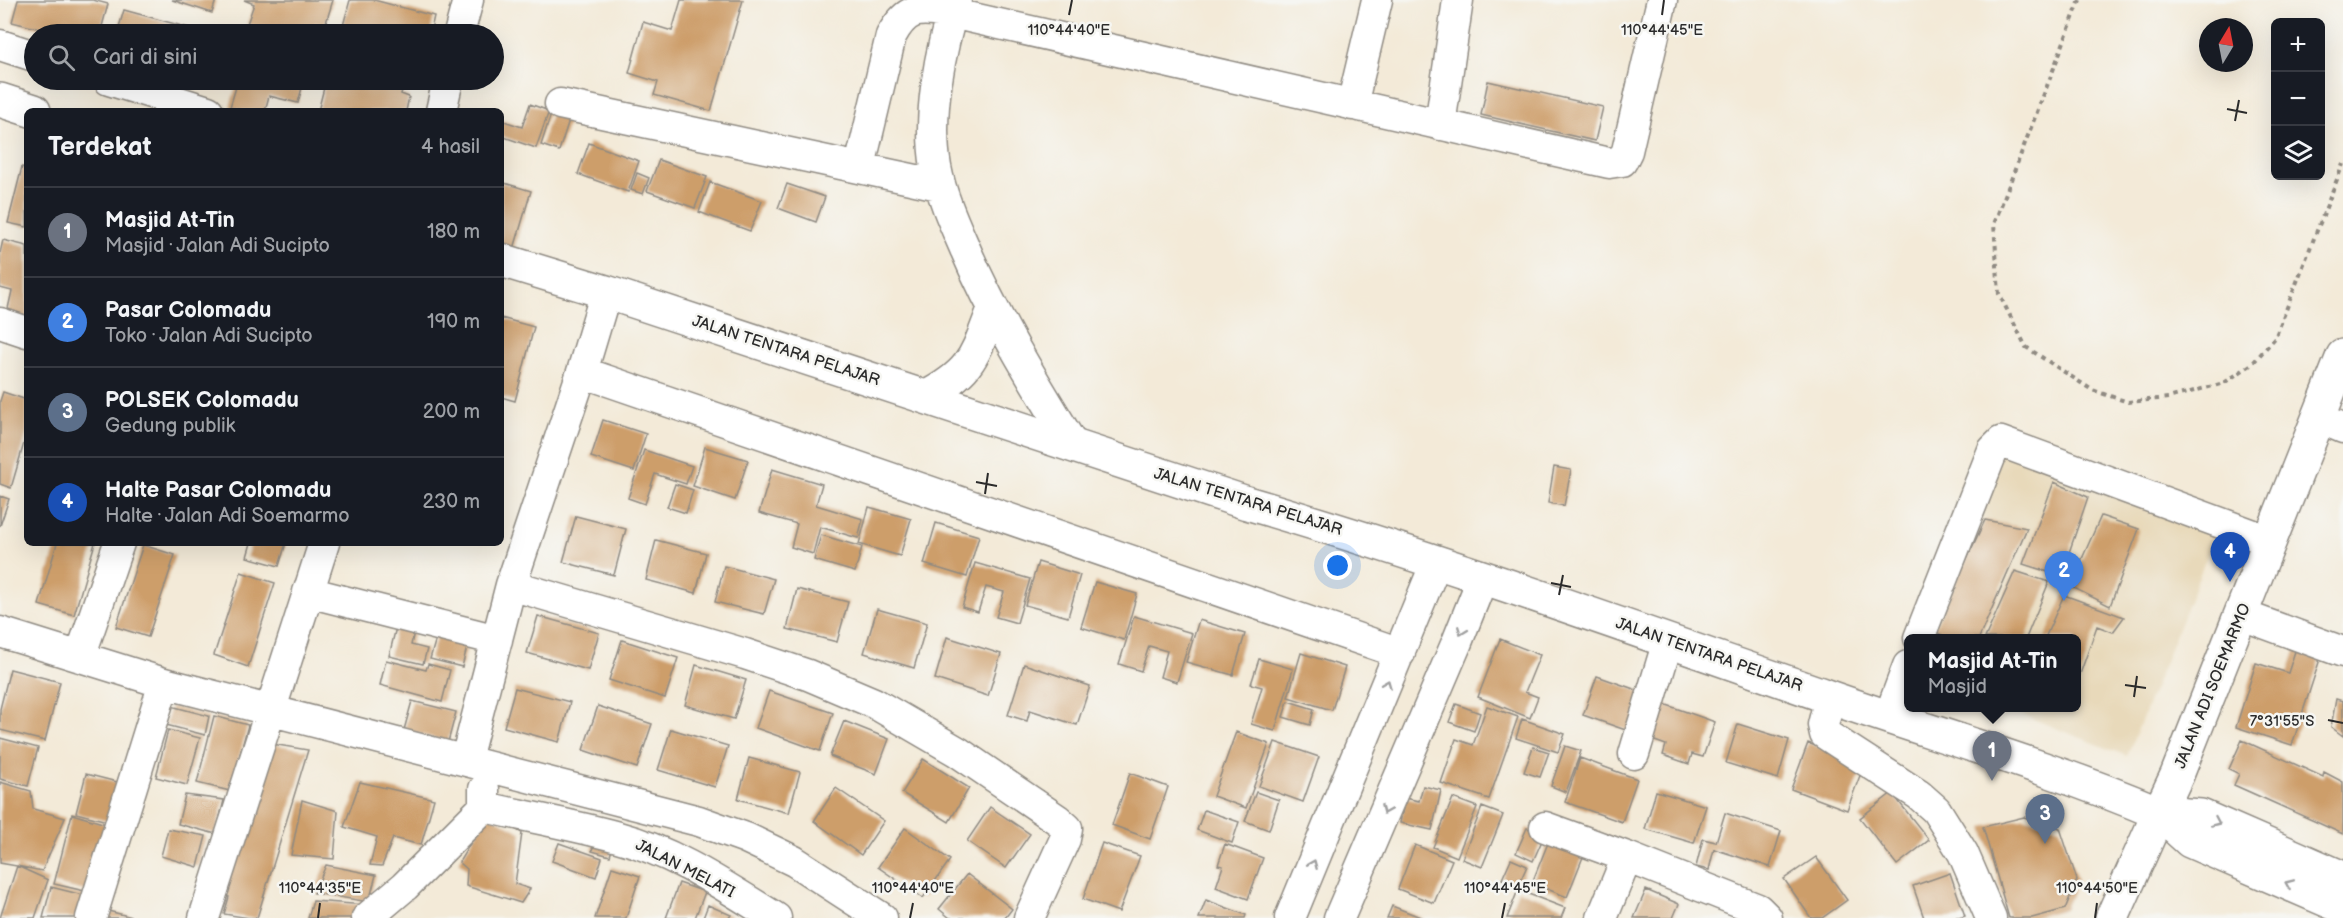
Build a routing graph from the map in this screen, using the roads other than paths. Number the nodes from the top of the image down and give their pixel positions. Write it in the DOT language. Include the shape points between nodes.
graph roads {
  1 [pos="468,0"];
  2 [pos="1377,0"];
  3 [pos="1458,0"];
  4 [pos="1662,0"];
  5 [pos="953,7"];
  6 [pos="462,24"];
  7 [pos="0,45"];
  8 [pos="24,53"];
  9 [pos="141,90"];
  10 [pos="446,90"];
  11 [pos="0,100"];
  12 [pos="560,104"];
  13 [pos="1352,105"];
  14 [pos="25,108"];
  15 [pos="198,108"];
  16 [pos="442,108"];
  17 [pos="1440,125"];
  18 [pos="860,166"];
  19 [pos="939,185"];
  20 [pos="504,261"];
  21 [pos="606,292"];
  22 [pos="993,308"];
  23 [pos="0,323"];
  24 [pos="24,331"];
  25 [pos="2343,357"];
  26 [pos="582,372"];
  27 [pos="924,397"];
  28 [pos="2331,423"];
  29 [pos="1073,445"];
  30 [pos="2270,541"];
  31 [pos="118,546"];
  32 [pos="323,546"];
  33 [pos="1436,563"];
  34 [pos="1483,577"];
  35 [pos="512,585"];
  36 [pos="308,592"];
  37 [pos="2242,615"];
  38 [pos="0,632"];
  39 [pos="1921,634"];
  40 [pos="497,640"];
  41 [pos="1668,641"];
  42 [pos="2343,652"];
  43 [pos="1400,653"];
  44 [pos="80,657"];
  45 [pos="1904,676"];
  46 [pos="164,683"];
  47 [pos="1830,697"];
  48 [pos="269,711"];
  49 [pos="1888,717"];
  50 [pos="1634,754"];
  51 [pos="475,762"];
  52 [pos="484,807"];
  53 [pos="2159,813"];
  54 [pos="1545,826"];
  55 [pos="1627,857"];
  56 [pos="2343,878"];
  57 [pos="2343,907"];
  58 [pos="90,918"];
  59 [pos="204,918"];
  60 [pos="367,918"];
  61 [pos="776,918"];
  62 [pos="882,918"];
  63 [pos="1029,918"];
  64 [pos="1290,918"];
  65 [pos="1339,918"];
  66 [pos="1602,918"];
  67 [pos="1767,918"];
  68 [pos="1991,918"];
  69 [pos="2112,918"];
  1 -- 6 [label="street"];
  2 -- 13 [label="street"];
  3 -- 17 [label="street"];
  4 -- 17 [label="street" via="1622,161 1609,163"];
  5 -- 13 [label="street"];
  5 -- 18 [label="street" via="909,13 899,21 891,36"];
  5 -- 19 [label="street" via="933,122"];
  7 -- 8 [label="street"];
  9 -- 15 [label="street"];
  10 -- 16 [label="street"];
  11 -- 14 [label="main road"];
  12 -- 18 [label="street"];
  13 -- 17 [label="street"];
  18 -- 19 [label="street"];
  19 -- 22 [label="street"];
  20 -- 21 [label="main road, JALAN TENTARA PELAJAR"];
  21 -- 26 [label="street"];
  21 -- 27 [label="main road, JALAN TENTARA PELAJAR"];
  22 -- 27 [label="street" via="964,370 949,384"];
  22 -- 29 [label="street"];
  23 -- 24 [label="street"];
  25 -- 28 [label="main road, JALAN ADI SOEMARMO"];
  26 -- 35 [label="street"];
  26 -- 43 [label="street"];
  27 -- 29 [label="main road, JALAN TENTARA PELAJAR"];
  28 -- 30 [label="main road, JALAN ADI SOEMARMO"];
  29 -- 33 [label="main road, JALAN TENTARA PELAJAR"];
  30 -- 37 [label="main road, JALAN ADI SOEMARMO"];
  30 -- 39 [label="street" via="2001,442 1993,450"];
  31 -- 44 [label="street"];
  32 -- 36 [label="street"];
  33 -- 34 [label="main road, JALAN TENTARA PELAJAR"];
  33 -- 43 [label="street"];
  34 -- 41 [label="main road, JALAN TENTARA PELAJAR"];
  34 -- 65 [label="street, one-way"];
  35 -- 40 [label="street"];
  35 -- 63 [label="street" via="808,675 874,703 958,752 1066,828 1065,839"];
  36 -- 40 [label="street"];
  36 -- 48 [label="street"];
  37 -- 42 [label="street"];
  37 -- 53 [label="main road, JALAN ADI SOEMARMO"];
  38 -- 44 [label="street"];
  40 -- 51 [label="street"];
  41 -- 47 [label="main road, JALAN TENTARA PELAJAR"];
  41 -- 50 [label="street"];
  64 -- 43 [label="street, one-way"];
  44 -- 46 [label="street"];
  45 -- 49 [label="street"];
  46 -- 48 [label="street"];
  46 -- 58 [label="street"];
  47 -- 49 [label="main road, JALAN TENTARA PELAJAR"];
  47 -- 68 [label="street" via="1823,725 1825,734 1936,810 1963,853"];
  48 -- 51 [label="street"];
  48 -- 59 [label="street"];
  49 -- 53 [label="main road, JALAN TENTARA PELAJAR" via="2097,786"];
  51 -- 52 [label="street"];
  51 -- 62 [label="street" via="699,821 746,838 794,861"];
  52 -- 60 [label="street"];
  52 -- 61 [label="street, JALAN MELATI" via="620,837 708,877"];
  53 -- 56 [label="main road, one-way" via="2201,816"];
  57 -- 53 [label="main road, one-way" via="2190,841"];
  53 -- 69 [label="main road, JALAN ADI SOEMARMO"];
  54 -- 55 [label="street"];
  55 -- 66 [label="street"];
  55 -- 67 [label="street" via="1758,909"];
}
